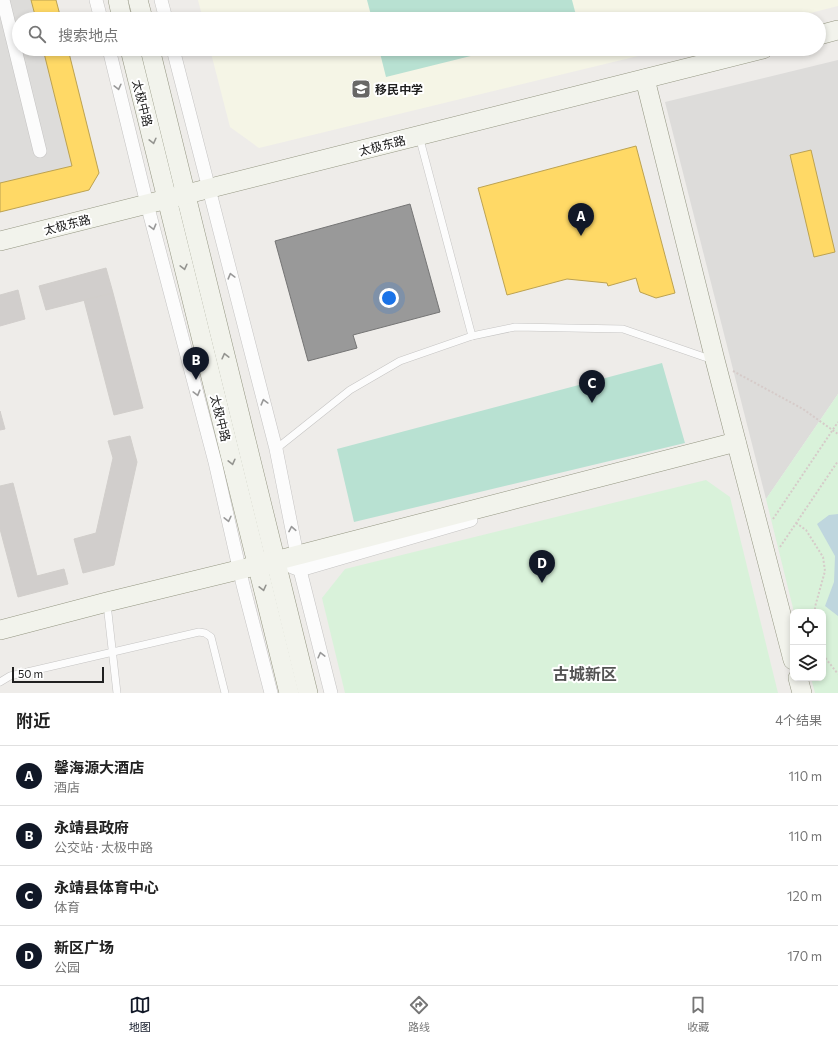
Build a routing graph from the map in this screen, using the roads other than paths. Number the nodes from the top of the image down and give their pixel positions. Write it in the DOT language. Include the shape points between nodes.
graph roads {
  1 [pos="3,0"];
  2 [pos="96,0"];
  3 [pos="118,0"];
  4 [pos="138,0"];
  5 [pos="161,0"];
  6 [pos="99,12"];
  7 [pos="121,12"];
  8 [pos="141,12"];
  9 [pos="164,12"];
  10 [pos="838,30"];
  11 [pos="826,33"];
  12 [pos="12,37"];
  13 [pos="17,56"];
  14 [pos="111,56"];
  15 [pos="132,56"];
  16 [pos="151,56"];
  17 [pos="175,56"];
  18 [pos="735,56"];
  19 [pos="645,79"];
  20 [pos="419,135"];
  21 [pos="40,151"];
  22 [pos="208,189"];
  23 [pos="176,197"];
  24 [pos="147,204"];
  25 [pos="0,241"];
  26 [pos="472,336"];
  27 [pos="715,360"];
  28 [pos="736,442"];
  29 [pos="276,449"];
  30 [pos="298,563"];
  31 [pos="258,565"];
  32 [pos="107,602"];
  33 [pos="0,630"];
  34 [pos="790,649"];
  35 [pos="112,652"];
  36 [pos="799,681"];
  37 [pos="0,682"];
  38 [pos="117,693"];
  39 [pos="225,693"];
  40 [pos="271,693"];
  41 [pos="289,693"];
  42 [pos="308,693"];
  43 [pos="331,693"];
  44 [pos="802,693"];
  1 -- 12 [label="street"];
  2 -- 6 [label="street"];
  3 -- 7 [label="street"];
  4 -- 8 [label="street"];
  5 -- 9 [label="street"];
  10 -- 11 [label="street"];
  13 -- 21 [label="street"];
  14 -- 24 [label="street, one-way"];
  15 -- 23 [label="street, 太极中路, one-way"];
  16 -- 23 [label="street, 太极中路"];
  17 -- 22 [label="street"];
  18 -- 19 [label="street, 太极东路"];
  19 -- 20 [label="street, 太极东路"];
  19 -- 27 [label="street"];
  20 -- 22 [label="street, 太极东路"];
  20 -- 26 [label="lane"];
  22 -- 23 [label="street, 太极东路"];
  29 -- 22 [label="street, one-way"];
  23 -- 24 [label="street, 太极东路"];
  23 -- 31 [label="street, 太极中路"];
  24 -- 25 [label="street, 太极东路"];
  24 -- 31 [label="street, one-way" via="215,462"];
  26 -- 27 [label="lane" via="515,327 624,329"];
  26 -- 29 [label="lane" via="400,361 350,390"];
  27 -- 28 [label="street"];
  28 -- 30 [label="street"];
  28 -- 34 [label="street"];
  30 -- 29 [label="street, one-way"];
  30 -- 31 [label="street"];
  43 -- 30 [label="street, one-way"];
  31 -- 32 [label="street"];
  31 -- 40 [label="street"];
  31 -- 41 [label="street, 太极中路, one-way"];
  31 -- 42 [label="street, 太极中路"];
  32 -- 33 [label="street"];
  32 -- 35 [label="lane"];
  35 -- 37 [label="lane" via="10,676"];
  35 -- 38 [label="lane"];
  35 -- 39 [label="lane" via="199,632 206,633 211,637"];
  36 -- 44 [label="street"];
}
